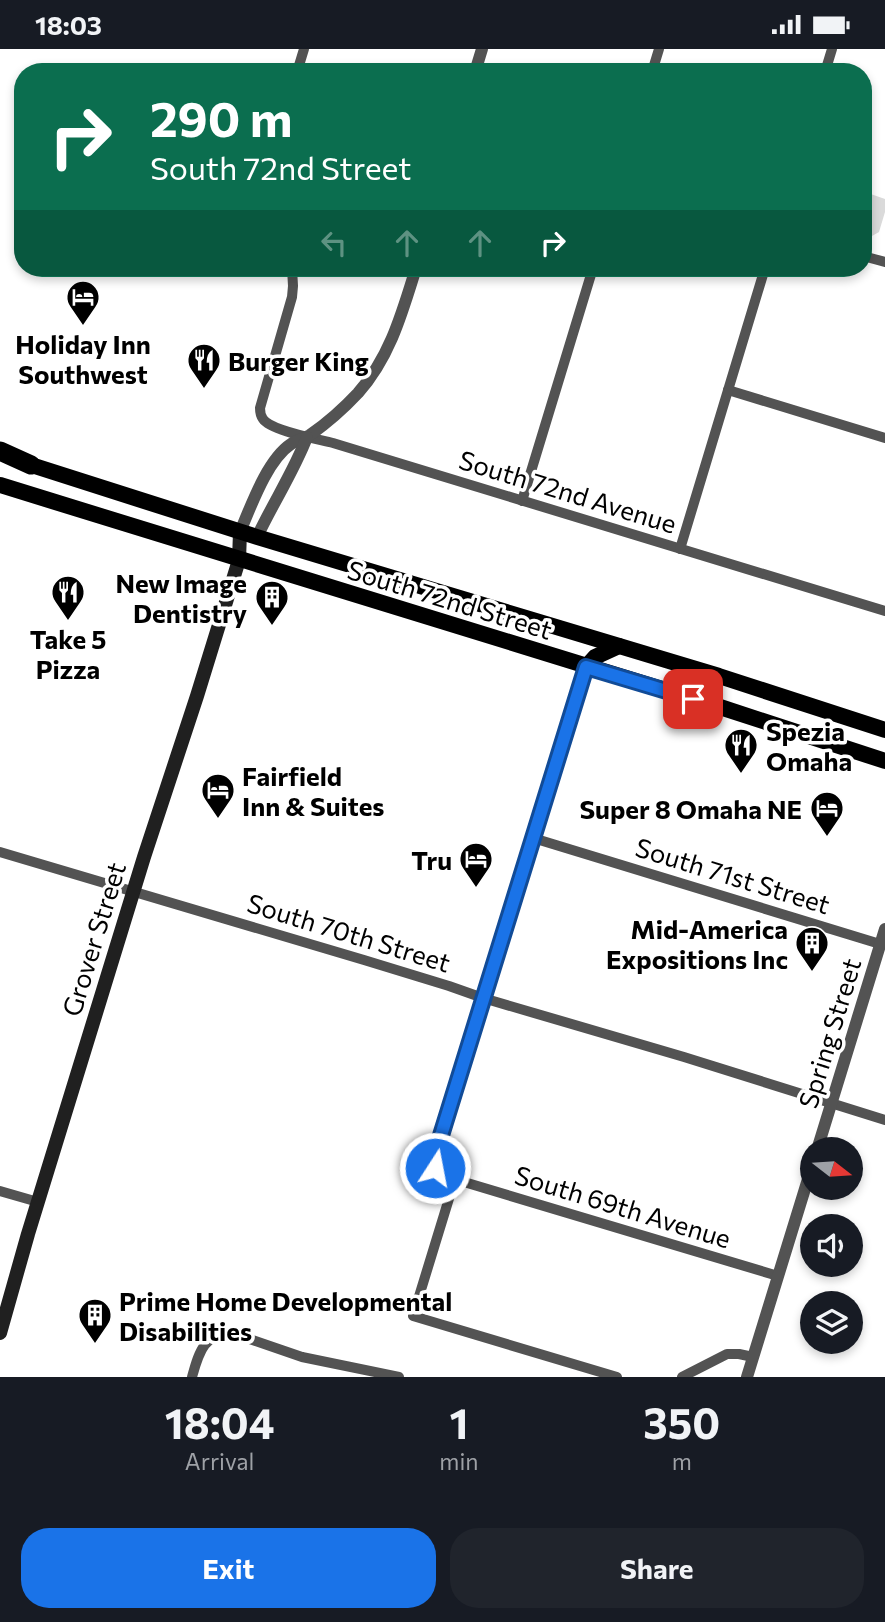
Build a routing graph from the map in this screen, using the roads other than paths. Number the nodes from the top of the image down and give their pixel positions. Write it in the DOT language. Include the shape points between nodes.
graph roads {
  1 [pos="292,277"];
  2 [pos="413,277"];
  3 [pos="590,277"];
  4 [pos="762,277"];
  5 [pos="728,390"];
  6 [pos="307,437"];
  7 [pos="885,438"];
  8 [pos="0,454"];
  9 [pos="31,465"];
  10 [pos="0,485"];
  11 [pos="522,501"];
  12 [pos="240,531"];
  13 [pos="257,537"];
  14 [pos="680,549"];
  15 [pos="239,560"];
  16 [pos="885,611"];
  17 [pos="619,646"];
  18 [pos="586,667"];
  19 [pos="885,730"];
  20 [pos="885,761"];
  21 [pos="533,838"];
  22 [pos="0,852"];
  23 [pos="134,892"];
  24 [pos="885,929"];
  25 [pos="880,944"];
  26 [pos="484,998"];
  27 [pos="832,1104"];
  28 [pos="885,1120"];
  29 [pos="821,1137"];
  30 [pos="455,1179"];
  31 [pos="0,1191"];
  32 [pos="801,1201"];
  33 [pos="38,1202"];
  34 [pos="778,1276"];
  35 [pos="0,1333"];
  36 [pos="753,1357"];
  37 [pos="192,1377"];
  38 [pos="399,1377"];
  39 [pos="617,1377"];
  40 [pos="682,1377"];
  41 [pos="747,1377"];
  1 -- 6 [label="street, South 72nd Avenue" via="290,305 260,408 263,419"];
  2 -- 6 [label="street, Grover Street" via="400,321 379,364 349,403"];
  3 -- 11 [label="street"];
  4 -- 5 [label="street"];
  5 -- 7 [label="street"];
  5 -- 14 [label="street"];
  6 -- 11 [label="street, South 72nd Avenue"];
  6 -- 12 [label="street, Grover Street" via="281,452"];
  6 -- 13 [label="street, Grover Street"];
  8 -- 9 [label="highway"];
  9 -- 12 [label="main road, South 72nd Street"];
  10 -- 15 [label="main road, South 72nd Street"];
  11 -- 14 [label="street, South 72nd Avenue"];
  12 -- 13 [label="main road, South 72nd Street"];
  12 -- 15 [label="main road, Grover Street"];
  13 -- 15 [label="main road, Grover Street"];
  13 -- 17 [label="main road, South 72nd Street"];
  14 -- 16 [label="street, South 72nd Avenue"];
  15 -- 18 [label="main road, South 72nd Street"];
  15 -- 23 [label="main road, Grover Street"];
  17 -- 18 [label="main road" via="595,657"];
  17 -- 19 [label="main road, South 72nd Street"];
  18 -- 20 [label="main road, South 72nd Street"];
  18 -- 21 [label="street"];
  21 -- 25 [label="street, South 71st Street"];
  21 -- 26 [label="street"];
  22 -- 23 [label="street, South 70th Street"];
  23 -- 26 [label="street, South 70th Street"];
  23 -- 33 [label="main road, Grover Street"];
  24 -- 25 [label="street, Spring Street"];
  25 -- 27 [label="street, Spring Street"];
  26 -- 27 [label="street, South 70th Street"];
  26 -- 30 [label="street" via="433,1163 436,1171"];
  27 -- 28 [label="street, South 70th Street"];
  27 -- 29 [label="street, Spring Street"];
  30 -- 34 [label="street, South 69th Avenue"];
  30 -- 39 [label="street" via="413,1316"];
  31 -- 33 [label="street"];
  32 -- 34 [label="street"];
  33 -- 35 [label="main road, Grover Street"];
  34 -- 36 [label="street"];
  36 -- 40 [label="street" via="727,1354"];
  36 -- 41 [label="street"];
  37 -- 38 [label="street" via="200,1349 225,1333 302,1357"];
}
